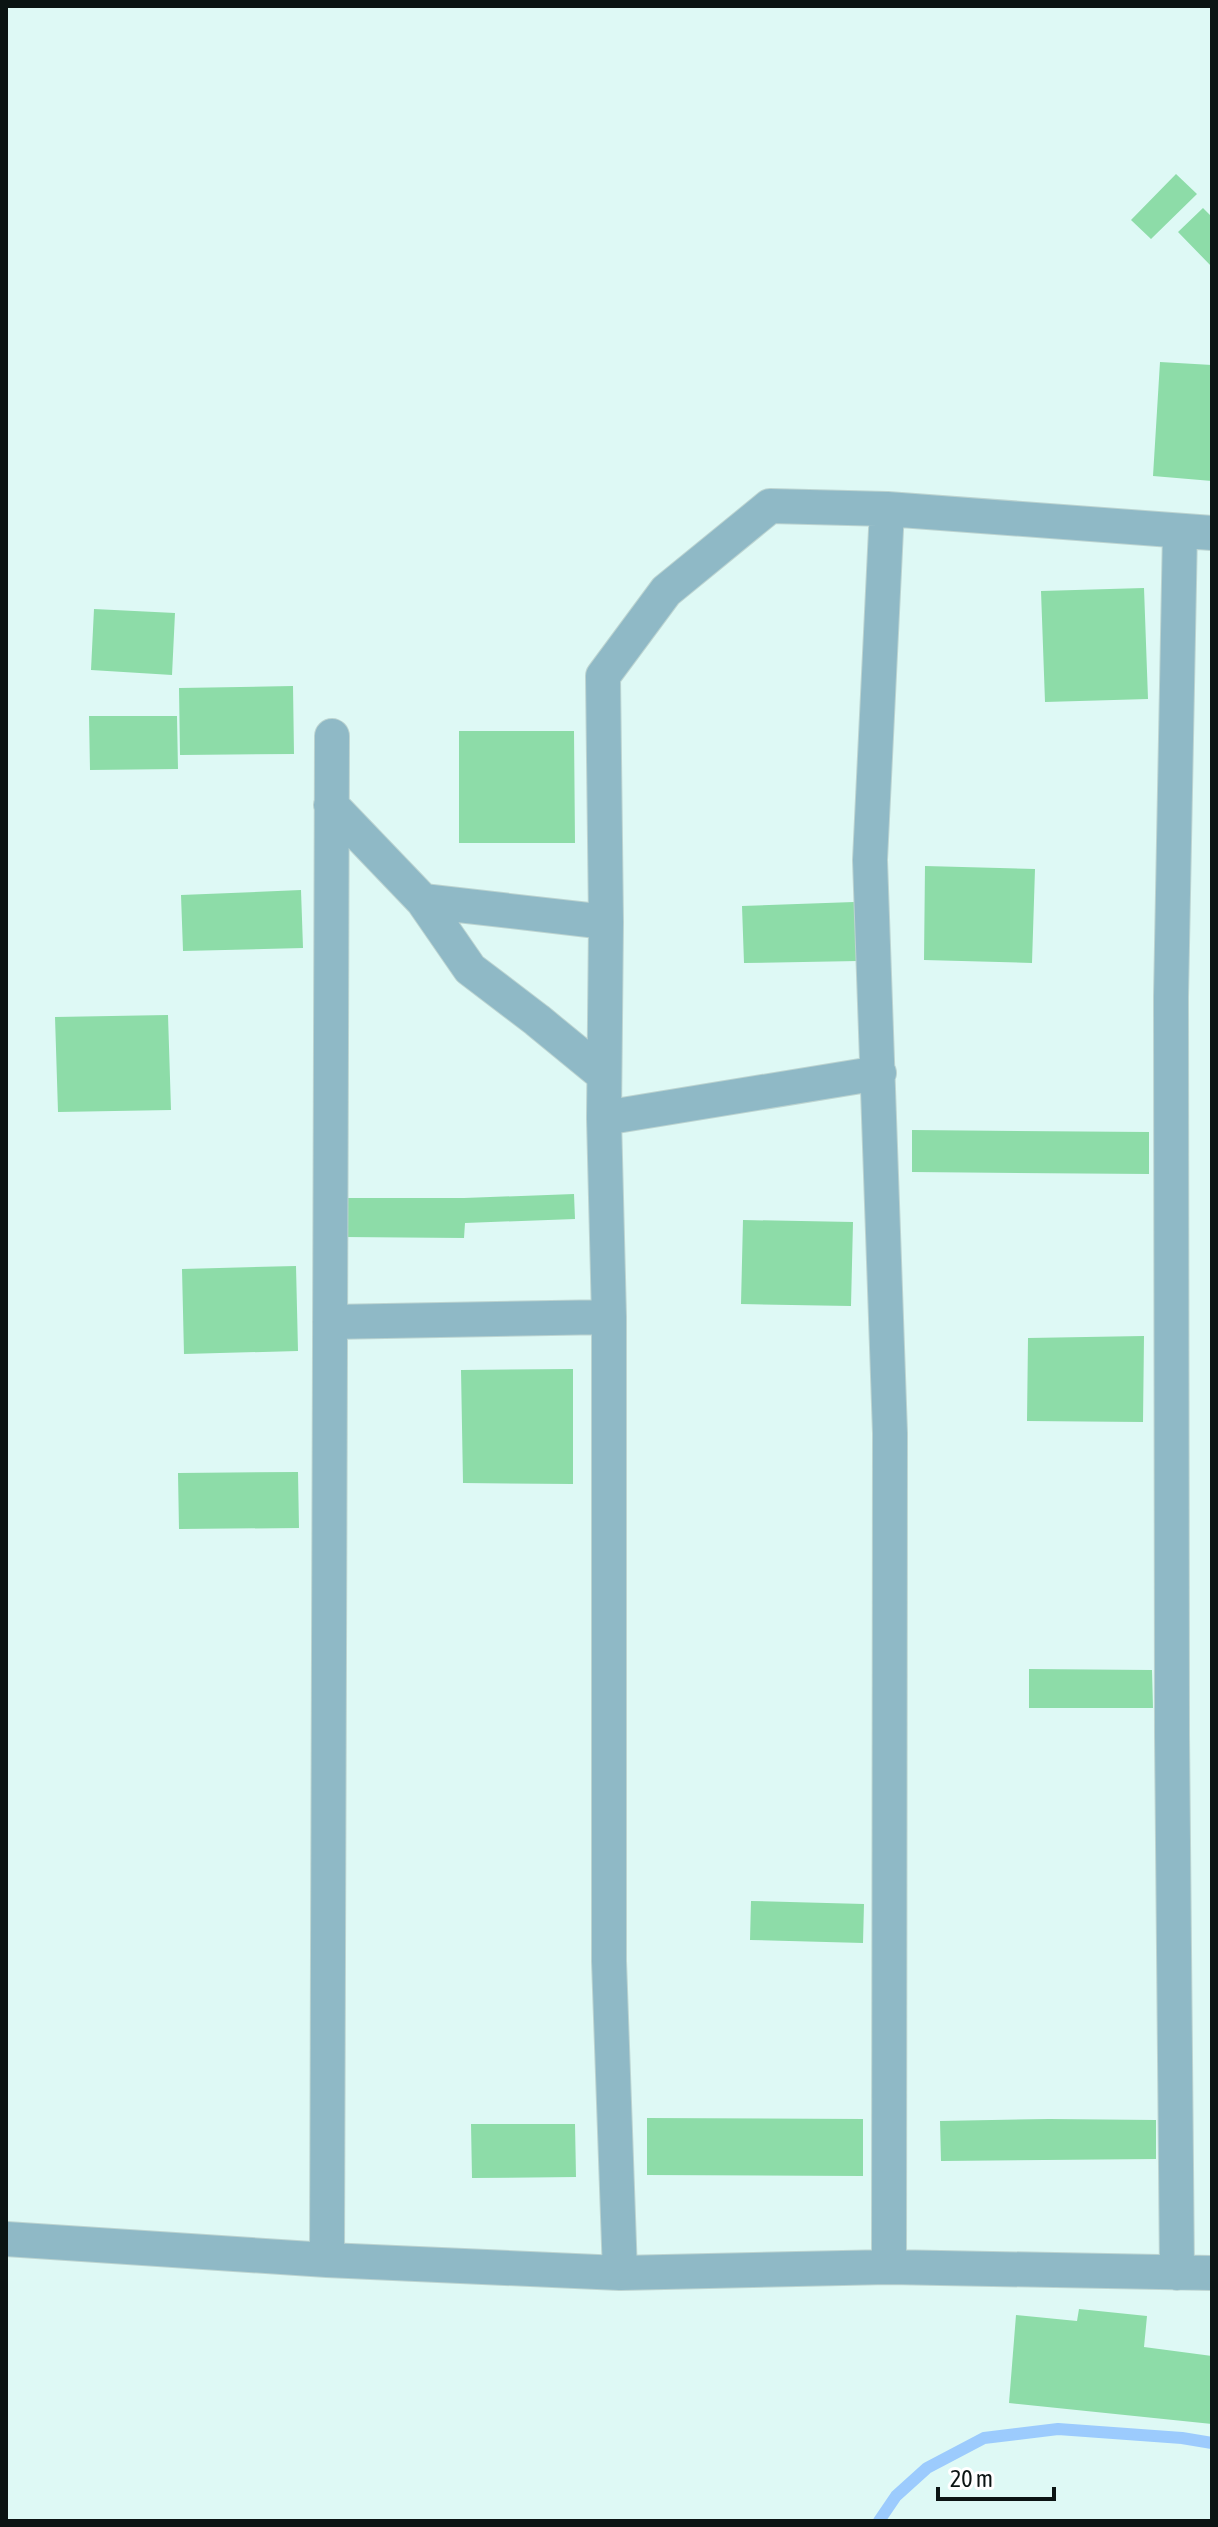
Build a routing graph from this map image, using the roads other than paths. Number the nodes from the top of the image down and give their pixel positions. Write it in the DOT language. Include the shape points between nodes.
graph roads {
  1 [pos="887,509"];
  2 [pos="1196,532"];
  3 [pos="332,736"];
  4 [pos="331,805"];
  5 [pos="423,901"];
  6 [pos="606,922"];
  7 [pos="879,1073"];
  8 [pos="604,1075"];
  9 [pos="604,1118"];
  10 [pos="609,1317"];
  11 [pos="330,1322"];
  12 [pos="6,2239"];
  13 [pos="327,2260"];
  14 [pos="889,2267"];
  15 [pos="620,2273"];
  16 [pos="1177,2273"];
  17 [pos="1212,2273"];
  1 -- 2 [label="street"];
  1 -- 6 [label="street" via="770,506 666,591 603,676"];
  1 -- 7 [label="street" via="870,860"];
  2 -- 16 [label="street" via="1171,997"];
  3 -- 4 [label="street"];
  4 -- 5 [label="street"];
  4 -- 11 [label="street"];
  5 -- 6 [label="street"];
  5 -- 8 [label="street" via="470,969"];
  6 -- 8 [label="street"];
  7 -- 9 [label="street"];
  7 -- 14 [label="street" via="890,1433"];
  8 -- 9 [label="street"];
  9 -- 10 [label="street"];
  10 -- 11 [label="street"];
  10 -- 15 [label="street" via="609,1961"];
  11 -- 13 [label="street"];
  12 -- 13 [label="street"];
  13 -- 15 [label="street"];
  14 -- 15 [label="street"];
  14 -- 16 [label="street"];
  16 -- 17 [label="street"];
}
